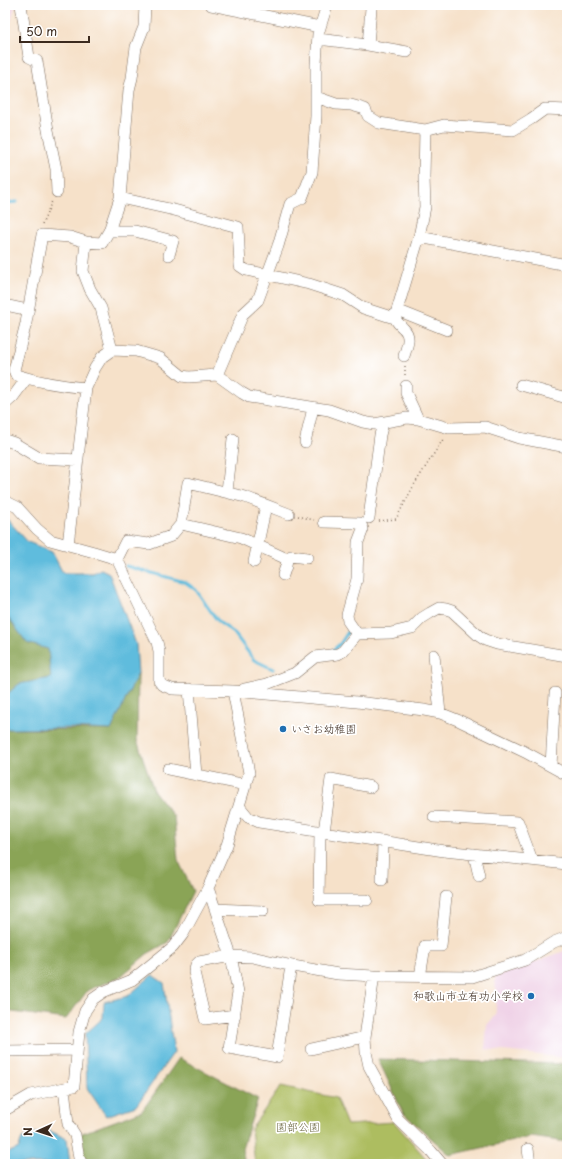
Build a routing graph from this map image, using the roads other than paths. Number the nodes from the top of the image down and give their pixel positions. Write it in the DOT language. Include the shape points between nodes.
graph roads {
  1 [pos="21,5"];
  2 [pos="145,5"];
  3 [pos="211,5"];
  4 [pos="327,5"];
  5 [pos="371,8"];
  6 [pos="320,27"];
  7 [pos="318,39"];
  8 [pos="368,45"];
  9 [pos="407,52"];
  10 [pos="316,97"];
  11 [pos="567,110"];
  12 [pos="425,130"];
  13 [pos="57,192"];
  14 [pos="120,198"];
  15 [pos="109,231"];
  16 [pos="419,237"];
  17 [pos="86,242"];
  18 [pos="169,255"];
  19 [pos="567,265"];
  20 [pos="267,274"];
  21 [pos="5,305"];
  22 [pos="28,310"];
  23 [pos="396,314"];
  24 [pos="447,330"];
  25 [pos="112,350"];
  26 [pos="404,356"];
  27 [pos="217,375"];
  28 [pos="27,378"];
  29 [pos="521,385"];
  30 [pos="406,386"];
  31 [pos="86,388"];
  32 [pos="567,398"];
  33 [pos="5,404"];
  34 [pos="313,408"];
  35 [pos="418,419"];
  36 [pos="383,423"];
  37 [pos="233,439"];
  38 [pos="5,440"];
  39 [pos="305,442"];
  40 [pos="567,446"];
  41 [pos="78,460"];
  42 [pos="226,491"];
  43 [pos="5,501"];
  44 [pos="265,510"];
  45 [pos="289,514"];
  46 [pos="369,518"];
  47 [pos="324,522"];
  48 [pos="181,524"];
  49 [pos="68,545"];
  50 [pos="257,545"];
  51 [pos="307,558"];
  52 [pos="117,560"];
  53 [pos="287,560"];
  54 [pos="254,562"];
  55 [pos="283,575"];
  56 [pos="358,634"];
  57 [pos="434,654"];
  58 [pos="567,656"];
  59 [pos="189,689"];
  60 [pos="234,691"];
  61 [pos="555,693"];
  62 [pos="440,713"];
  63 [pos="551,766"];
  64 [pos="168,769"];
  65 [pos="196,775"];
  66 [pos="567,775"];
  67 [pos="246,785"];
  68 [pos="371,787"];
  69 [pos="239,806"];
  70 [pos="434,817"];
  71 [pos="322,832"];
  72 [pos="383,842"];
  73 [pos="474,854"];
  74 [pos="532,860"];
  75 [pos="567,864"];
  76 [pos="479,876"];
  77 [pos="382,880"];
  78 [pos="208,888"];
  79 [pos="446,897"];
  80 [pos="367,900"];
  81 [pos="215,909"];
  82 [pos="264,911"];
  83 [pos="567,937"];
  84 [pos="231,956"];
  85 [pos="291,966"];
  86 [pos="374,976"];
  87 [pos="420,977"];
  88 [pos="234,1015"];
  89 [pos="365,1037"];
  90 [pos="311,1049"];
  91 [pos="76,1050"];
  92 [pos="5,1051"];
  93 [pos="64,1088"];
  94 [pos="5,1110"];
  95 [pos="528,1149"];
  96 [pos="82,1164"];
  97 [pos="442,1164"];
  98 [pos="530,1164"];
  1 -- 13 [label="street" via="29,57 37,61 56,168"];
  2 -- 14 [label="street" via="144,27 136,47 129,90"];
  3 -- 6 [label="street"];
  4 -- 6 [label="street"];
  5 -- 8 [label="street"];
  6 -- 7 [label="street"];
  7 -- 8 [label="street"];
  7 -- 10 [label="street"];
  8 -- 9 [label="street"];
  10 -- 12 [label="street" via="364,109 368,116 379,123"];
  10 -- 20 [label="street" via="312,172 302,198 290,204"];
  11 -- 12 [label="street" via="544,109 513,130 444,125"];
  12 -- 16 [label="street" via="425,207"];
  14 -- 15 [label="street"];
  14 -- 20 [label="street" via="238,227 240,266 246,270"];
  15 -- 17 [label="street" via="102,242"];
  15 -- 18 [label="street" via="135,231 173,241"];
  16 -- 19 [label="street"];
  16 -- 23 [label="street"];
  17 -- 22 [label="street" via="70,237 42,235"];
  17 -- 25 [label="street" via="83,271 101,308"];
  20 -- 23 [label="street" via="343,295 364,308 391,318"];
  20 -- 27 [label="street" via="258,300 243,314"];
  21 -- 22 [label="street"];
  22 -- 28 [label="street" via="14,370 16,375"];
  23 -- 24 [label="street"];
  23 -- 26 [label="street" via="396,321 407,331 409,339"];
  25 -- 27 [label="street" via="136,351 160,358 182,376"];
  25 -- 31 [label="street" via="95,368"];
  27 -- 34 [label="street" via="249,397"];
  28 -- 31 [label="street"];
  28 -- 33 [label="street"];
  29 -- 32 [label="street"];
  30 -- 35 [label="street" via="406,393"];
  31 -- 41 [label="street"];
  34 -- 36 [label="street" via="329,410 363,422"];
  34 -- 39 [label="street"];
  35 -- 36 [label="street" via="407,418"];
  35 -- 40 [label="street" via="450,428 485,427 519,438"];
  36 -- 46 [label="street"];
  37 -- 42 [label="street"];
  38 -- 41 [label="street" via="39,458"];
  41 -- 49 [label="street"];
  42 -- 45 [label="street"];
  42 -- 48 [label="street" via="188,483"];
  43 -- 49 [label="street" via="17,507 50,540"];
  44 -- 50 [label="street"];
  47 -- 56 [label="street" via="360,523 363,529 358,542 357,579 347,615 348,621"];
  48 -- 50 [label="street" via="241,538"];
  48 -- 52 [label="street" via="171,536 149,544 126,541"];
  49 -- 52 [label="street"];
  50 -- 53 [label="street"];
  50 -- 54 [label="street"];
  51 -- 53 [label="street" via="291,556"];
  52 -- 59 [label="street" via="157,642 159,681 172,689"];
  53 -- 55 [label="street"];
  56 -- 58 [label="street" via="391,633 412,628 430,613 439,608 446,608 485,640"];
  56 -- 60 [label="street" via="338,654 315,658 295,673 267,684"];
  57 -- 62 [label="street"];
  59 -- 60 [label="street"];
  59 -- 65 [label="street"];
  60 -- 62 [label="street" via="357,702"];
  60 -- 67 [label="street" via="249,773"];
  61 -- 63 [label="street"];
  62 -- 63 [label="street"];
  63 -- 66 [label="street"];
  64 -- 65 [label="street"];
  65 -- 67 [label="street"];
  67 -- 69 [label="street"];
  68 -- 71 [label="street" via="331,779"];
  69 -- 71 [label="street" via="248,817 259,822"];
  69 -- 78 [label="street" via="227,845"];
  70 -- 74 [label="street" via="518,822"];
  71 -- 72 [label="street"];
  71 -- 80 [label="street" via="319,900"];
  72 -- 73 [label="street"];
  72 -- 77 [label="street"];
  73 -- 74 [label="street"];
  73 -- 76 [label="street"];
  74 -- 75 [label="street"];
  78 -- 81 [label="street"];
  78 -- 91 [label="street" via="173,948 132,980 92,999 85,1011"];
  79 -- 87 [label="street" via="441,946 425,946"];
  81 -- 82 [label="street"];
  81 -- 84 [label="street"];
  83 -- 87 [label="street" via="525,960 472,977"];
  84 -- 85 [label="street" via="252,957"];
  84 -- 88 [label="street" via="238,992"];
  84 -- 88 [label="street" via="199,962 194,972 205,1019"];
  85 -- 86 [label="street" via="338,974"];
  85 -- 88 [label="street" via="277,1057 229,1048"];
  86 -- 87 [label="street"];
  86 -- 89 [label="street"];
  89 -- 90 [label="street"];
  89 -- 97 [label="street" via="369,1066 398,1119"];
  91 -- 92 [label="street"];
  91 -- 93 [label="street" via="74,1086"];
  93 -- 94 [label="street" via="31,1095"];
  93 -- 96 [label="street" via="68,1124 75,1135"];
  95 -- 98 [label="street"];
}
